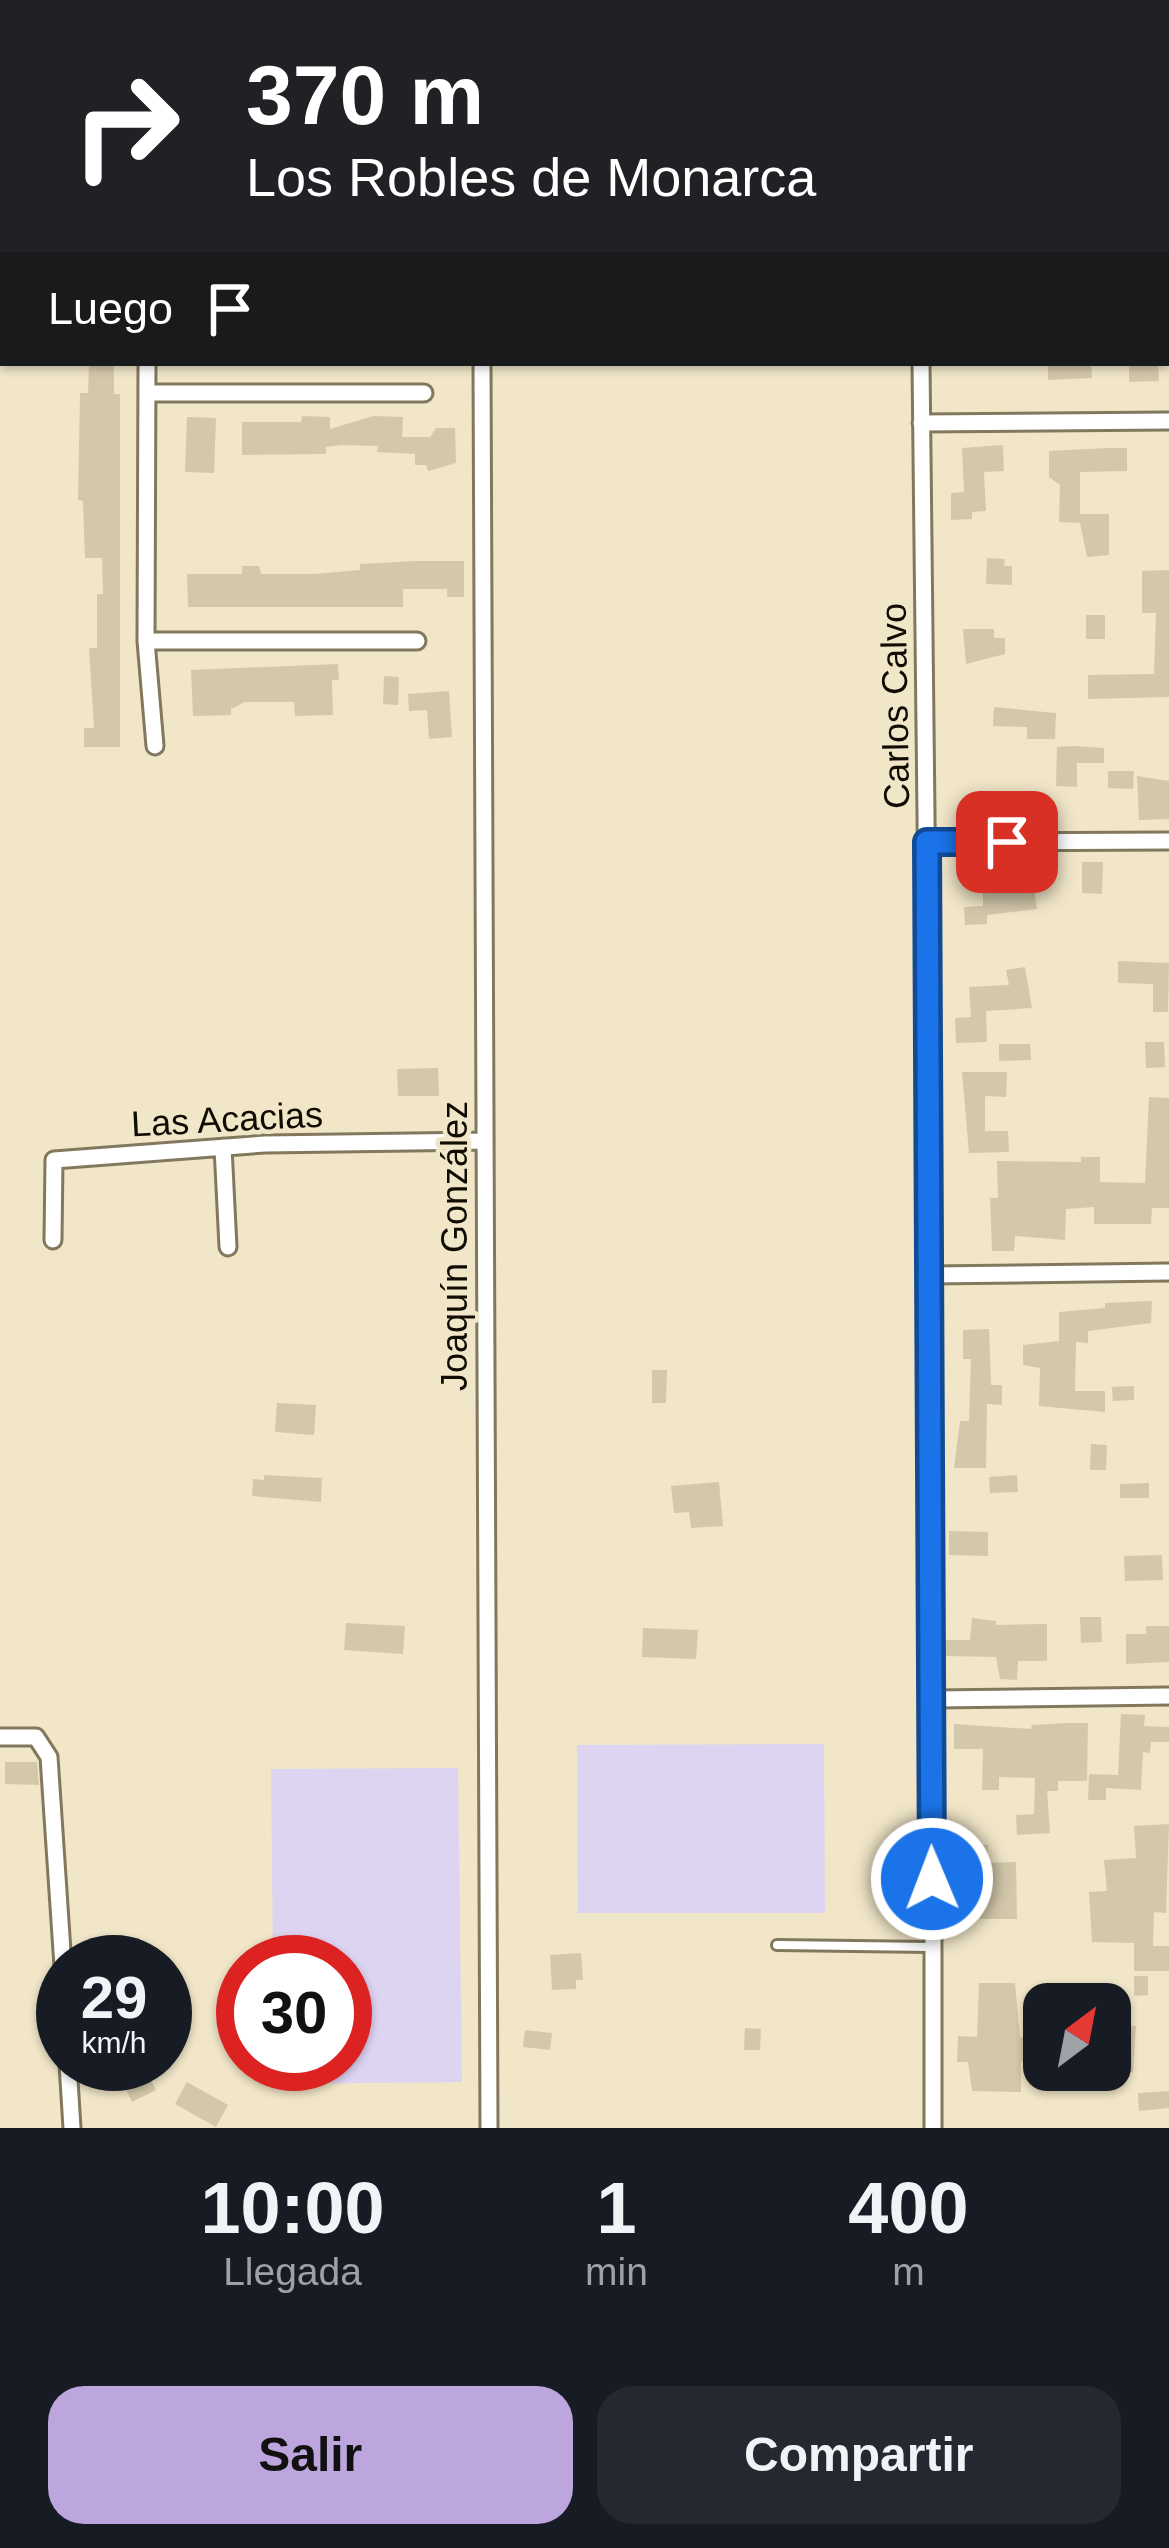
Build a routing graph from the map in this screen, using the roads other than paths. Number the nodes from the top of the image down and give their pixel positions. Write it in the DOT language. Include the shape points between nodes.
graph roads {
  1 [pos="147,366"];
  2 [pos="482,366"];
  3 [pos="922,366"];
  4 [pos="147,393"];
  5 [pos="424,393"];
  6 [pos="1169,421"];
  7 [pos="921,423"];
  8 [pos="146,641"];
  9 [pos="417,641"];
  10 [pos="155,746"];
  11 [pos="927,842"];
  12 [pos="1169,842"];
  13 [pos="484,1141"];
  14 [pos="223,1147"];
  15 [pos="53,1240"];
  16 [pos="228,1247"];
  17 [pos="1169,1272"];
  18 [pos="930,1275"];
  19 [pos="1169,1696"];
  20 [pos="934,1699"];
  21 [pos="0,1737"];
  22 [pos="61,1935"];
  23 [pos="777,1946"];
  24 [pos="933,1947"];
  25 [pos="70,2091"];
  26 [pos="72,2128"];
  27 [pos="489,2128"];
  28 [pos="933,2128"];
  1 -- 4 [label="street"];
  2 -- 13 [label="street, Joaquín González"];
  3 -- 7 [label="street, Carlos Calvo"];
  4 -- 5 [label="street"];
  4 -- 8 [label="street"];
  6 -- 7 [label="street"];
  7 -- 11 [label="street, Carlos Calvo"];
  8 -- 9 [label="street"];
  8 -- 10 [label="street"];
  11 -- 12 [label="street"];
  11 -- 18 [label="street, Carlos Calvo"];
  13 -- 14 [label="street, Las Acacias"];
  13 -- 27 [label="street, Joaquín González"];
  14 -- 15 [label="street, Las Acacias" via="54,1160"];
  14 -- 16 [label="street"];
  17 -- 18 [label="street"];
  18 -- 20 [label="street, Carlos Calvo"];
  19 -- 20 [label="street"];
  20 -- 24 [label="street, Carlos Calvo"];
  21 -- 22 [label="street" via="36,1738 52,1768"];
  23 -- 24 [label="lane"];
  24 -- 28 [label="street, Carlos Calvo"];
  25 -- 26 [label="street"];
}
